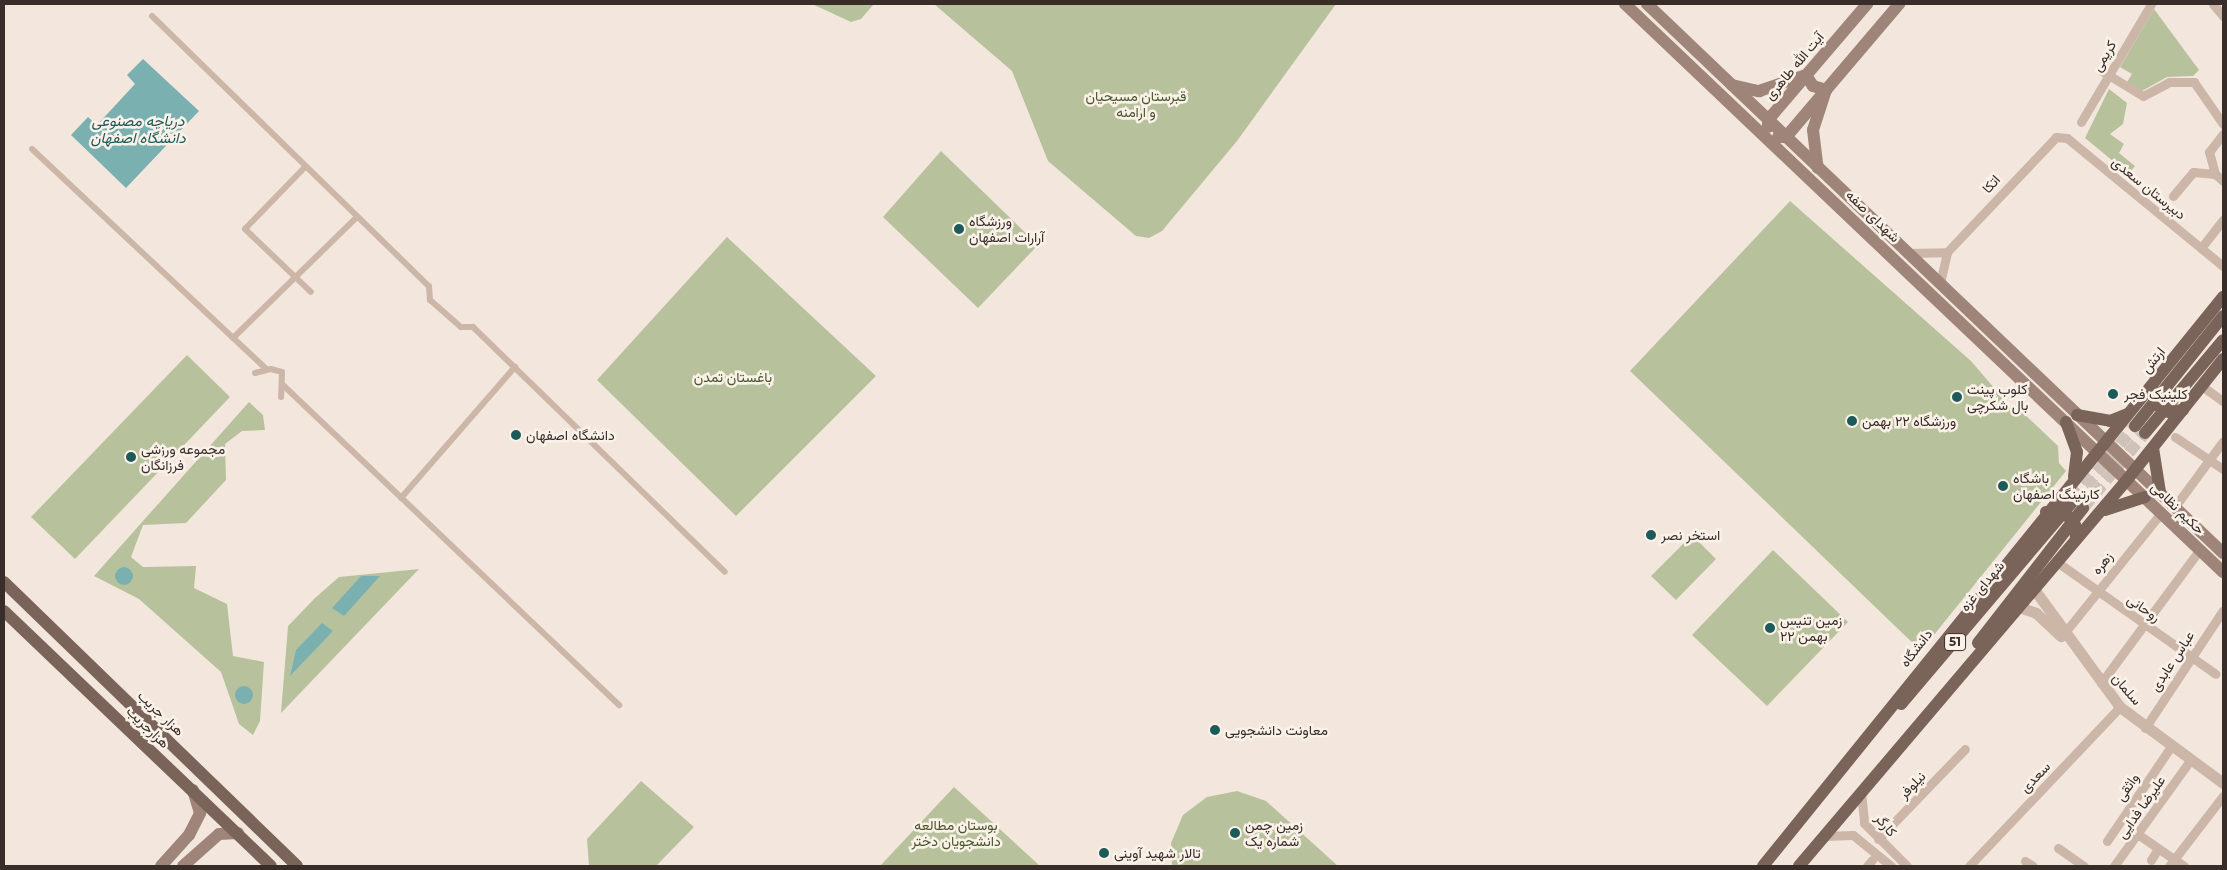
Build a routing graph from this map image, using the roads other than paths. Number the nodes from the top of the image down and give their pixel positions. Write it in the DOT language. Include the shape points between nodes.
graph roads {
  1 [pos="1625,4"];
  2 [pos="1647,4"];
  3 [pos="1867,4"];
  4 [pos="1899,4"];
  5 [pos="2152,4"];
  6 [pos="2214,4"];
  7 [pos="152,16"];
  8 [pos="2223,16"];
  9 [pos="2105,73"];
  10 [pos="1806,75"];
  11 [pos="1732,85"];
  12 [pos="1826,90"];
  13 [pos="1768,120"];
  14 [pos="2081,122"];
  15 [pos="2223,124"];
  16 [pos="2223,134"];
  17 [pos="1768,137"];
  18 [pos="1786,137"];
  19 [pos="2056,137"];
  20 [pos="32,149"];
  21 [pos="305,167"];
  22 [pos="1818,168"];
  23 [pos="2216,174"];
  24 [pos="2223,181"];
  25 [pos="2173,196"];
  26 [pos="357,217"];
  27 [pos="2223,220"];
  28 [pos="2201,248"];
  29 [pos="1908,252"];
  30 [pos="1947,252"];
  31 [pos="2223,266"];
  32 [pos="295,277"];
  33 [pos="1940,284"];
  34 [pos="311,292"];
  35 [pos="2223,297"];
  36 [pos="2223,316"];
  37 [pos="233,338"];
  38 [pos="2223,340"];
  39 [pos="2223,359"];
  40 [pos="515,367"];
  41 [pos="266,369"];
  42 [pos="255,373"];
  43 [pos="284,386"];
  44 [pos="2152,386"];
  45 [pos="2202,386"];
  46 [pos="280,397"];
  47 [pos="2223,401"];
  48 [pos="2183,410"];
  49 [pos="2131,412"];
  50 [pos="2072,418"];
  51 [pos="2176,437"];
  52 [pos="2223,441"];
  53 [pos="2105,442"];
  54 [pos="2153,448"];
  55 [pos="2097,453"];
  56 [pos="2120,456"];
  57 [pos="2210,460"];
  58 [pos="2112,468"];
  59 [pos="2223,469"];
  60 [pos="2136,470"];
  61 [pos="2074,478"];
  62 [pos="2146,479"];
  63 [pos="2136,489"];
  64 [pos="2160,492"];
  65 [pos="402,498"];
  66 [pos="2177,504"];
  67 [pos="2046,512"];
  68 [pos="2161,513"];
  69 [pos="2098,514"];
  70 [pos="2076,539"];
  71 [pos="2200,550"];
  72 [pos="2222,550"];
  73 [pos="2057,562"];
  74 [pos="725,572"];
  75 [pos="2223,572"];
  76 [pos="4,582"];
  77 [pos="2034,589"];
  78 [pos="2097,592"];
  79 [pos="2019,607"];
  80 [pos="2040,608"];
  81 [pos="2223,610"];
  82 [pos="4,611"];
  83 [pos="2145,625"];
  84 [pos="2066,631"];
  85 [pos="2076,652"];
  86 [pos="2191,657"];
  87 [pos="2216,674"];
  88 [pos="2101,683"];
  89 [pos="619,705"];
  90 [pos="2120,708"];
  91 [pos="2145,728"];
  92 [pos="2170,748"];
  93 [pos="1965,749"];
  94 [pos="2189,762"];
  95 [pos="1833,781"];
  96 [pos="2223,783"];
  97 [pos="193,790"];
  98 [pos="1861,792"];
  99 [pos="2223,796"];
  100 [pos="238,833"];
  101 [pos="2139,835"];
  102 [pos="1824,836"];
  103 [pos="1878,839"];
  104 [pos="2107,841"];
  105 [pos="2058,848"];
  106 [pos="2158,849"];
  107 [pos="2151,860"];
  108 [pos="2171,863"];
  109 [pos="161,866"];
  110 [pos="183,866"];
  111 [pos="271,866"];
  112 [pos="297,866"];
  113 [pos="1763,866"];
  114 [pos="1799,866"];
  115 [pos="1891,866"];
  116 [pos="1908,866"];
  117 [pos="1969,866"];
  118 [pos="2084,866"];
  119 [pos="2114,866"];
  120 [pos="2184,866"];
  1 -- 17 [label="main road, شهدای صفه"];
  2 -- 11 [label="main road, شهدای صفه"];
  3 -- 10 [label="main road, آیت الله طاهری"];
  4 -- 12 [label="main road"];
  5 -- 9 [label="street, کریمی"];
  6 -- 8 [label="street"];
  7 -- 21 [label="street"];
  9 -- 14 [label="street, کریمی"];
  9 -- 15 [label="street" via="2143,96 2169,82 2194,82"];
  10 -- 11 [label="main road" via="1759,91"];
  10 -- 12 [label="main road" via="1813,86"];
  10 -- 13 [label="main road, آیت الله طاهری"];
  11 -- 13 [label="main road, شهدای صفه"];
  12 -- 18 [label="main road"];
  12 -- 22 [label="main road" via="1813,130"];
  13 -- 17 [label="main road, آیت الله طاهری"];
  13 -- 18 [label="main road, شهدای صفه"];
  16 -- 23 [label="street" via="2210,152"];
  17 -- 18 [label="main road"];
  17 -- 50 [label="main road, شهدای صفه"];
  18 -- 22 [label="main road, شهدای صفه"];
  19 -- 28 [label="street, دبیرستان سعدی" via="2067,138"];
  19 -- 30 [label="street, اتکا"];
  20 -- 37 [label="street"];
  21 -- 26 [label="street"];
  21 -- 32 [label="street" via="245,229"];
  22 -- 29 [label="main road, شهدای صفه"];
  23 -- 24 [label="street"];
  23 -- 25 [label="street" via="2193,172"];
  26 -- 32 [label="street"];
  26 -- 40 [label="street" via="429,286 430,300 461,327 473,327"];
  27 -- 28 [label="street"];
  28 -- 31 [label="street, دبیرستان سعدی"];
  29 -- 30 [label="street"];
  29 -- 33 [label="main road, شهدای صفه"];
  30 -- 33 [label="street"];
  32 -- 34 [label="street"];
  32 -- 37 [label="street"];
  33 -- 50 [label="main road, شهدای صفه"];
  35 -- 44 [label="main road, ارتش"];
  36 -- 38 [label="main road" via="2140,430"];
  37 -- 41 [label="street"];
  39 -- 45 [label="main road"];
  40 -- 65 [label="street"];
  40 -- 74 [label="street"];
  41 -- 42 [label="street"];
  41 -- 43 [label="street" via="282,372"];
  43 -- 46 [label="street"];
  43 -- 65 [label="street"];
  44 -- 48 [label="main road, bridge" via="2159,406 2169,412"];
  44 -- 49 [label="main road, ارتش"];
  45 -- 47 [label="street"];
  45 -- 48 [label="main road"];
  48 -- 54 [label="main road"];
  49 -- 50 [label="main road" via="2110,421"];
  49 -- 53 [label="main road, ارتش"];
  50 -- 53 [label="main road, شهدای صفه"];
  50 -- 55 [label="main road, شهدای صفه"];
  50 -- 61 [label="main road" via="2077,452"];
  51 -- 57 [label="street"];
  52 -- 57 [label="street"];
  53 -- 55 [label="main road, ارتش"];
  53 -- 56 [label="main road, شهدای صفه"];
  54 -- 60 [label="main road"];
  54 -- 64 [label="main road"];
  55 -- 58 [label="main road, شهدای صفه"];
  55 -- 61 [label="main road, دانشگاه"];
  56 -- 60 [label="main road, حکیم نظامی"];
  57 -- 59 [label="street"];
  57 -- 66 [label="street"];
  58 -- 63 [label="main road, حکیم نظامی"];
  60 -- 62 [label="main road, حکیم نظامی"];
  60 -- 63 [label="main road"];
  61 -- 67 [label="main road, دانشگاه"];
  62 -- 63 [label="main road" via="2136,480"];
  62 -- 64 [label="main road, حکیم نظامی"];
  63 -- 68 [label="main road, حکیم نظامی"];
  63 -- 69 [label="main road"];
  63 -- 69 [label="main road"];
  64 -- 66 [label="main road, حکیم نظامی"];
  65 -- 89 [label="street"];
  66 -- 72 [label="main road, حکیم نظامی"];
  67 -- 70 [label="main road, bridge" via="2068,516 2076,525"];
  67 -- 95 [label="main road, دانشگاه"];
  68 -- 71 [label="main road, حکیم نظامی"];
  68 -- 78 [label="street, زهره"];
  69 -- 70 [label="main road"];
  70 -- 73 [label="main road"];
  71 -- 75 [label="main road, حکیم نظامی"];
  71 -- 83 [label="street"];
  73 -- 77 [label="main road"];
  73 -- 78 [label="street, روحانی"];
  76 -- 112 [label="main road, هزار جریب"];
  77 -- 79 [label="main road"];
  77 -- 80 [label="street, سلمان"];
  78 -- 83 [label="street, روحانی"];
  78 -- 84 [label="street, زهره"];
  79 -- 80 [label="street"];
  79 -- 98 [label="main road"];
  80 -- 84 [label="street, سلمان"];
  80 -- 85 [label="street"];
  81 -- 86 [label="street, عباس عابدی"];
  82 -- 97 [label="main road, هزارجریب"];
  83 -- 86 [label="street, روحانی"];
  83 -- 88 [label="street"];
  84 -- 85 [label="street, سلمان"];
  85 -- 88 [label="street, سلمان"];
  86 -- 87 [label="street, روحانی"];
  86 -- 91 [label="street, عباس عابدی"];
  88 -- 90 [label="street, سلمان"];
  90 -- 91 [label="street, سلمان"];
  90 -- 117 [label="street, سعدی"];
  91 -- 92 [label="street, سلمان"];
  92 -- 94 [label="street, سلمان"];
  92 -- 104 [label="street, واثقی"];
  93 -- 103 [label="street, نیلوفر"];
  94 -- 96 [label="street, سلمان"];
  94 -- 101 [label="street, علیرضا فدایی"];
  95 -- 98 [label="main road, شهدای غزه / 51" via="2078,504"];
  95 -- 113 [label="main road, دانشگاه / 51"];
  97 -- 100 [label="main road, هزارجریب"];
  97 -- 109 [label="main road" via="200,813 189,835"];
  98 -- 102 [label="main road, 51"];
  98 -- 103 [label="street, کارگر" via="1864,823"];
  99 -- 108 [label="street"];
  100 -- 110 [label="main road" via="219,834"];
  100 -- 111 [label="main road, هزارجریب"];
  101 -- 106 [label="street"];
  101 -- 119 [label="street, علیرضا فدایی"];
  102 -- 114 [label="main road, 51"];
  102 -- 115 [label="street, کارگر" via="1853,835"];
  103 -- 116 [label="street, کارگر"];
  105 -- 118 [label="street"];
  106 -- 107 [label="street"];
  106 -- 108 [label="street"];
  108 -- 120 [label="street"];
}
